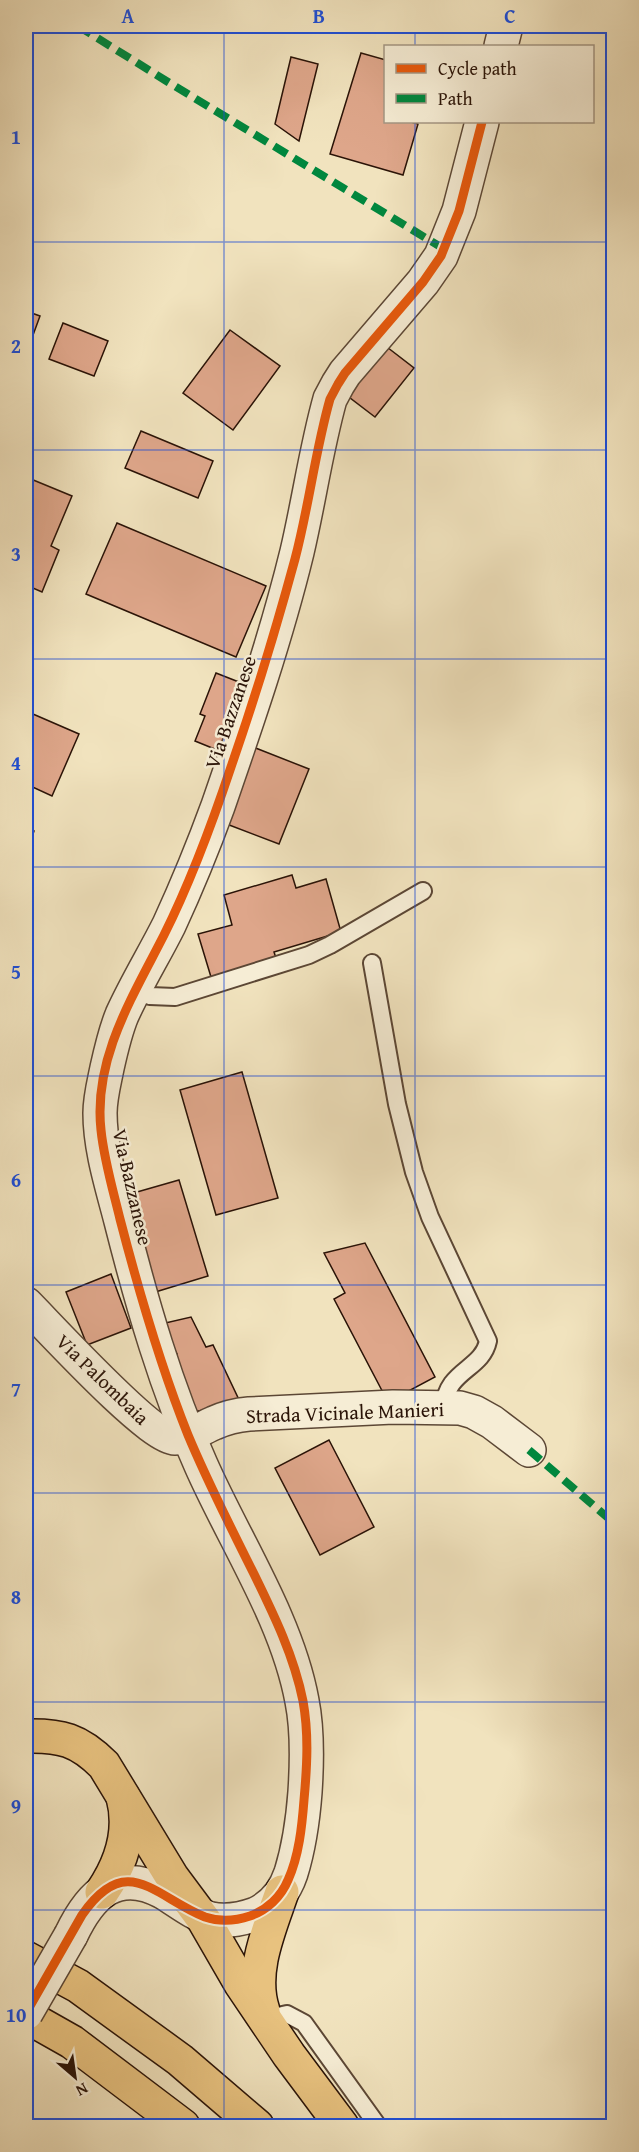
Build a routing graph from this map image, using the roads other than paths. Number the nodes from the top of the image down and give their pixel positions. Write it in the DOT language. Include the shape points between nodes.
graph roads {
  1 [pos="506,26"];
  2 [pos="501,45"];
  3 [pos="482,123"];
  4 [pos="423,891"];
  5 [pos="372,963"];
  6 [pos="135,990"];
  7 [pos="26,1304"];
  8 [pos="444,1407"];
  9 [pos="188,1434"];
  10 [pos="529,1450"];
  11 [pos="26,1736"];
  12 [pos="122,1793"];
  13 [pos="102,1892"];
  14 [pos="282,1892"];
  15 [pos="200,1914"];
  16 [pos="26,1958"];
  17 [pos="26,2015"];
  18 [pos="265,2019"];
  19 [pos="183,2127"];
  20 [pos="257,2127"];
  21 [pos="342,2127"];
  22 [pos="378,2127"];
  1 -- 2 [label="street"];
  3 -- 6 [label="street, Via Bazzanese" via="459,212 441,256 345,373 330,399 295,557 258,689 195,865"];
  4 -- 6 [label="lane" via="309,955 175,997 150,996"];
  5 -- 8 [label="lane" via="397,1104 414,1172 430,1217 488,1341 479,1358 451,1382"];
  6 -- 9 [label="street, Via Bazzanese" via="112,1046 100,1101 101,1132 134,1273"];
  7 -- 9 [label="street, Via Palombaia" via="155,1429 172,1437"];
  8 -- 9 [label="street, Strada Vicinale Manieri" via="249,1414 227,1418"];
  8 -- 10 [label="street, Strada Vicinale Manieri" via="481,1415"];
  9 -- 14 [label="street, Via Bazzanese" via="283,1636 303,1701 307,1743 303,1815 290,1876"];
  11 -- 12 [label="highway" via="62,1737 78,1743 104,1765"];
  12 -- 13 [label="highway" via="124,1840 115,1871"];
  12 -- 15 [label="highway" via="172,1877"];
  13 -- 15 [label="street, Via Bazzanese" via="120,1883 136,1882"];
  13 -- 17 [label="street, Via Bazzanese, bridge" via="86,1908"];
  14 -- 15 [label="street, Via Bazzanese" via="272,1904 250,1916 225,1921"];
  14 -- 18 [label="highway" via="259,1973 260,2004"];
  15 -- 18 [label="highway"];
  16 -- 20 [label="highway" via="78,1986 180,2060"];
  17 -- 19 [label="highway" via="72,2042"];
  18 -- 21 [label="highway"];
  18 -- 22 [label="lane" via="287,2014 300,2019"];
}
